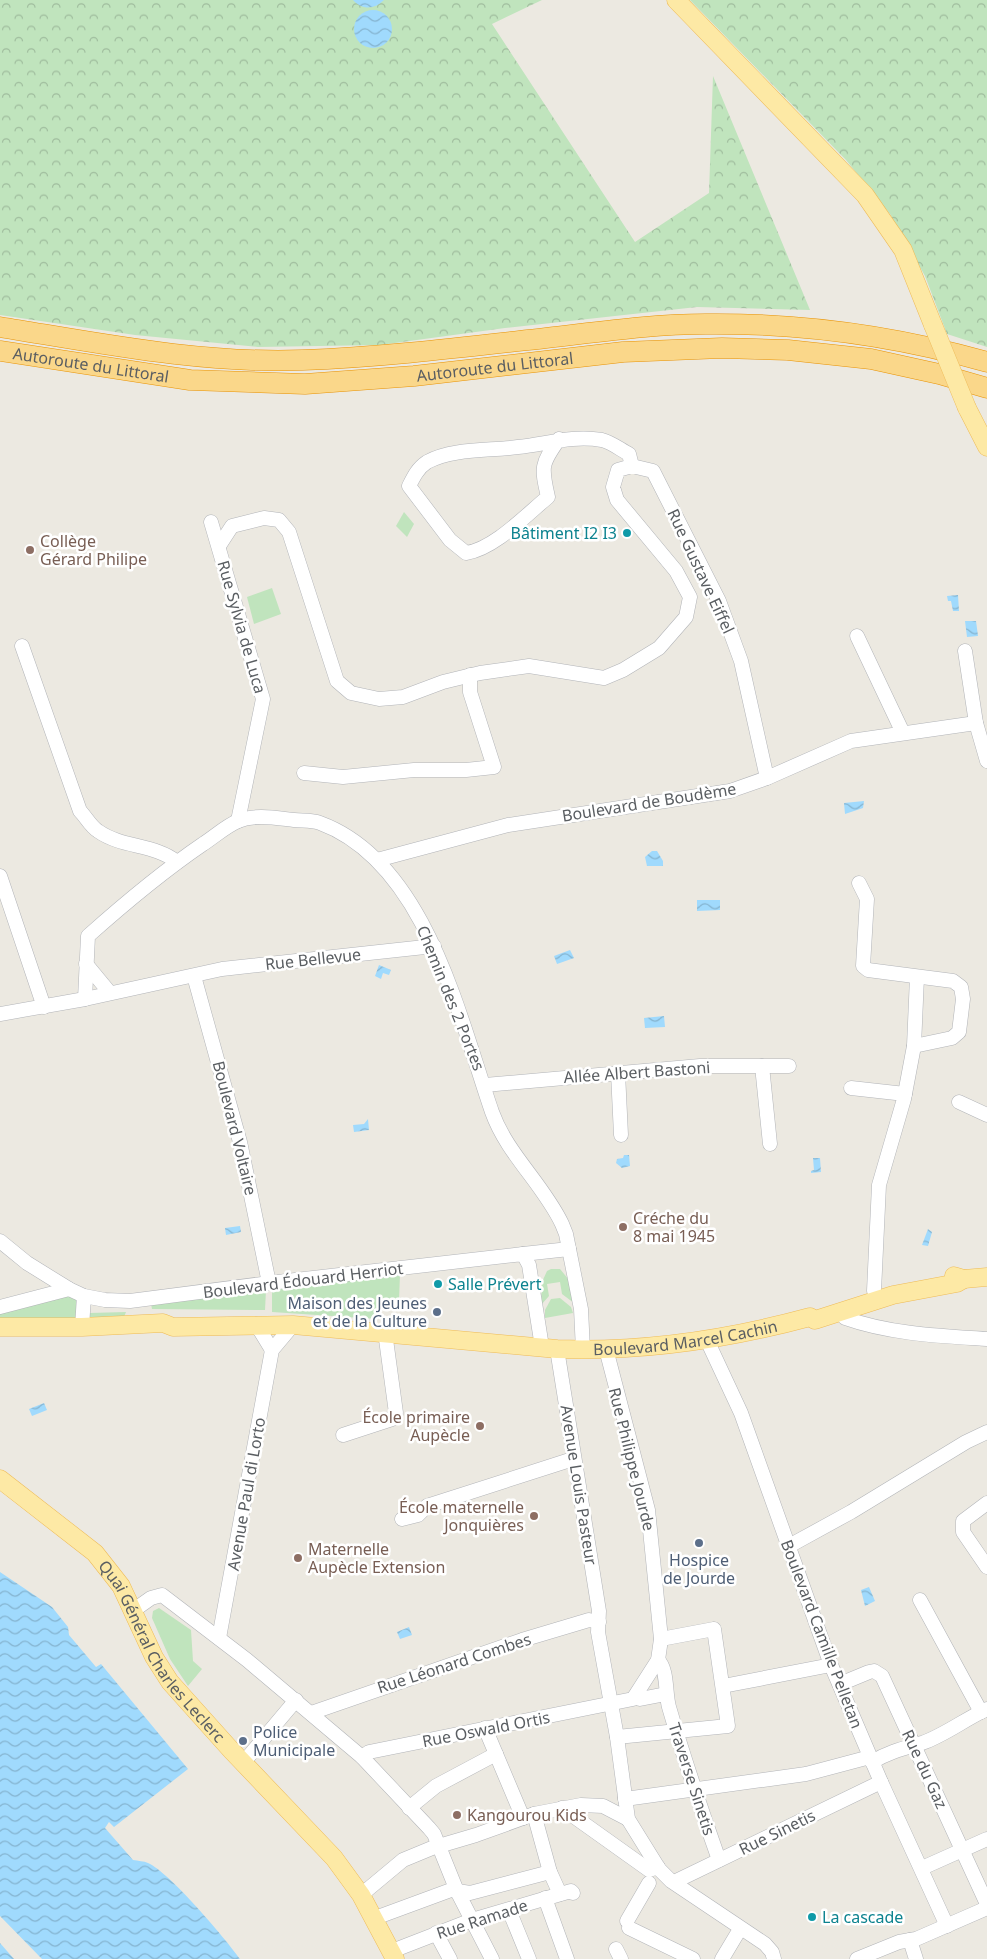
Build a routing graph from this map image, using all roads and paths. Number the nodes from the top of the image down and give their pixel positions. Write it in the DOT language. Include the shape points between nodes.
graph roads {
  1 [pos="676,0"];
  2 [pos="0,327"];
  3 [pos="0,351"];
  4 [pos="987,362"];
  5 [pos="987,388"];
  6 [pos="559,439"];
  7 [pos="987,447"];
  8 [pos="632,466"];
  9 [pos="211,522"];
  10 [pos="219,546"];
  11 [pos="857,636"];
  12 [pos="22,646"];
  13 [pos="965,651"];
  14 [pos="470,675"];
  15 [pos="976,723"];
  16 [pos="902,733"];
  17 [pos="987,761"];
  18 [pos="304,773"];
  19 [pos="767,778"];
  20 [pos="238,821"];
  21 [pos="377,860"];
  22 [pos="177,862"];
  23 [pos="0,876"];
  24 [pos="860,883"];
  25 [pos="434,946"];
  26 [pos="86,964"];
  27 [pos="194,976"];
  28 [pos="917,977"];
  29 [pos="110,993"];
  30 [pos="85,999"];
  31 [pos="44,1007"];
  32 [pos="0,1014"];
  33 [pos="914,1046"];
  34 [pos="762,1066"];
  35 [pos="789,1066"];
  36 [pos="618,1073"];
  37 [pos="485,1085"];
  38 [pos="851,1088"];
  39 [pos="905,1094"];
  40 [pos="959,1102"];
  41 [pos="987,1115"];
  42 [pos="621,1135"];
  43 [pos="770,1144"];
  44 [pos="0,1241"];
  45 [pos="569,1253"];
  46 [pos="526,1260"];
  47 [pos="987,1277"];
  48 [pos="269,1283"];
  49 [pos="69,1289"];
  50 [pos="84,1296"];
  51 [pos="875,1296"];
  52 [pos="130,1301"];
  53 [pos="0,1307"];
  54 [pos="840,1307"];
  55 [pos="132,1324"];
  56 [pos="256,1324"];
  57 [pos="293,1325"];
  58 [pos="0,1326"];
  59 [pos="82,1327"];
  60 [pos="173,1327"];
  61 [pos="385,1332"];
  62 [pos="0,1334"];
  63 [pos="706,1338"];
  64 [pos="987,1339"];
  65 [pos="550,1348"];
  66 [pos="606,1349"];
  67 [pos="272,1350"];
  68 [pos="583,1350"];
  69 [pos="987,1432"];
  70 [pos="343,1435"];
  71 [pos="573,1459"];
  72 [pos="0,1480"];
  73 [pos="987,1503"];
  74 [pos="402,1519"];
  75 [pos="788,1546"];
  76 [pos="987,1567"];
  77 [pos="920,1600"];
  78 [pos="134,1610"];
  79 [pos="599,1622"];
  80 [pos="219,1638"];
  81 [pos="661,1639"];
  82 [pos="658,1660"];
  83 [pos="831,1665"];
  84 [pos="840,1684"];
  85 [pos="722,1686"];
  86 [pos="666,1695"];
  87 [pos="637,1696"];
  88 [pos="296,1700"];
  89 [pos="611,1704"];
  90 [pos="984,1710"];
  91 [pos="311,1713"];
  92 [pos="485,1728"];
  93 [pos="676,1731"];
  94 [pos="617,1737"];
  95 [pos="913,1744"];
  96 [pos="496,1754"];
  97 [pos="362,1757"];
  98 [pos="871,1759"];
  99 [pos="243,1763"];
  100 [pos="881,1782"];
  101 [pos="694,1790"];
  102 [pos="625,1799"];
  103 [pos="409,1808"];
  104 [pos="562,1808"];
  105 [pos="529,1816"];
  106 [pos="628,1820"];
  107 [pos="987,1839"];
  108 [pos="439,1846"];
  109 [pos="963,1850"];
  110 [pos="719,1860"];
  111 [pos="922,1868"];
  112 [pos="550,1872"];
  113 [pos="652,1873"];
  114 [pos="671,1883"];
  115 [pos="457,1891"];
  116 [pos="361,1895"];
  117 [pos="545,1898"];
  118 [pos="987,1906"];
  119 [pos="509,1910"];
  120 [pos="375,1918"];
  121 [pos="472,1920"];
  122 [pos="947,1926"];
  123 [pos="436,1934"];
  124 [pos="737,1934"];
  125 [pos="910,1940"];
  126 [pos="393,1955"];
  127 [pos="773,1957"];
  128 [pos="691,1958"];
  129 [pos="450,1959"];
  130 [pos="492,1959"];
  131 [pos="529,1959"];
  132 [pos="567,1959"];
  133 [pos="722,1959"];
  134 [pos="857,1959"];
  135 [pos="916,1959"];
  1 -- 7 [label="main road, bridge" via="865,195 903,250 969,414"];
  2 -- 4 [label="highway, Autoroute du Littoral" via="159,351 244,359 300,360 403,354 628,328 705,324 763,326 889,339"];
  3 -- 5 [label="highway, Autoroute du Littoral" via="190,380 305,384 414,376 623,352 760,349 871,359"];
  6 -- 6 [label="street" via="521,447 448,454 419,468 409,486 450,540 466,553 476,551 548,497 542,470"];
  6 -- 8 [label="street" via="604,440 629,454"];
  8 -- 14 [label="street" via="618,470 613,487 617,500 676,571 690,597 686,617 659,648 604,678 529,666"];
  8 -- 19 [label="street, Rue Gustave Eiffel" via="653,471 719,601 741,661"];
  9 -- 10 [label="street, Rue Sylvia de Luca"];
  10 -- 14 [label="street" via="232,526 264,518 279,520 289,532 337,681 350,693 379,699 403,697"];
  10 -- 20 [label="street, Rue Sylvia de Luca" via="263,699"];
  11 -- 16 [label="street"];
  12 -- 22 [label="street" via="80,811 98,831 128,844 167,854"];
  13 -- 15 [label="street"];
  14 -- 18 [label="street" via="470,692 494,767 414,770 343,778"];
  15 -- 16 [label="street, Boulevard de Boudème"];
  15 -- 17 [label="street"];
  16 -- 19 [label="street, Boulevard de Boudème" via="851,741"];
  19 -- 21 [label="street, Boulevard de Boudème" via="730,792 508,825"];
  20 -- 21 [label="street, Chemin des 2 Portes" via="260,817 319,822 352,840"];
  20 -- 22 [label="street, Chemin des 2 Portes"];
  21 -- 25 [label="street, Chemin des 2 Portes" via="414,908"];
  22 -- 26 [label="street, Chemin des 2 Portes" via="88,936"];
  23 -- 31 [label="street"];
  24 -- 28 [label="street" via="867,898 863,966 868,970"];
  25 -- 27 [label="street, Rue Bellevue" via="222,969"];
  25 -- 37 [label="street, Chemin des 2 Portes"];
  26 -- 29 [label="street"];
  26 -- 30 [label="street, Chemin des 2 Portes"];
  27 -- 29 [label="street, Rue Bellevue"];
  27 -- 48 [label="street, Boulevard Voltaire" via="240,1142"];
  28 -- 33 [label="street"];
  28 -- 33 [label="street" via="954,981 961,987 962,999 956,1036"];
  29 -- 30 [label="street, Rue Bellevue"];
  30 -- 31 [label="street, Rue Bellevue"];
  31 -- 32 [label="street, Rue Bellevue"];
  33 -- 39 [label="street"];
  34 -- 35 [label="street, Allée Albert Bastoni"];
  34 -- 36 [label="street, Allée Albert Bastoni" via="700,1066"];
  34 -- 43 [label="street"];
  36 -- 37 [label="street, Allée Albert Bastoni"];
  36 -- 42 [label="street"];
  37 -- 45 [label="street, Chemin des 2 Portes" via="492,1113 506,1141 558,1216 566,1234"];
  38 -- 39 [label="street"];
  39 -- 51 [label="street" via="879,1185"];
  40 -- 41 [label="street"];
  44 -- 49 [label="street, Boulevard Édouard Herriot"];
  45 -- 46 [label="street, Boulevard Édouard Herriot"];
  45 -- 68 [label="street, Chemin des 2 Portes" via="581,1309"];
  46 -- 48 [label="street, Boulevard Édouard Herriot"];
  46 -- 65 [label="street, Avenue Louis Pasteur"];
  47 -- 51 [label="main road, Boulevard Marcel Cachin" via="916,1280"];
  48 -- 52 [label="street, Boulevard Édouard Herriot"];
  49 -- 50 [label="street, Boulevard Édouard Herriot"];
  49 -- 53 [label="street"];
  50 -- 52 [label="street, Boulevard Édouard Herriot"];
  50 -- 59 [label="street"];
  51 -- 54 [label="main road, Boulevard Marcel Cachin"];
  52 -- 55 [label="street"];
  54 -- 63 [label="main road, Boulevard Marcel Cachin" via="815,1320 810,1316 768,1328"];
  54 -- 64 [label="street" via="845,1318 853,1321 901,1331"];
  55 -- 59 [label="main road"];
  55 -- 60 [label="main road"];
  56 -- 57 [label="main road, Boulevard Marcel Cachin"];
  56 -- 60 [label="main road, Boulevard Marcel Cachin"];
  56 -- 67 [label="street"];
  57 -- 61 [label="main road, Boulevard Marcel Cachin"];
  57 -- 67 [label="street, Avenue Paul di Lorto"];
  58 -- 59 [label="main road"];
  60 -- 62 [label="main road" via="163,1333"];
  61 -- 65 [label="main road, Boulevard Marcel Cachin"];
  61 -- 70 [label="street" via="396,1414 392,1419"];
  63 -- 66 [label="main road, Boulevard Marcel Cachin"];
  63 -- 75 [label="street, Boulevard Camille Pelletan" via="741,1413"];
  65 -- 68 [label="main road, Boulevard Marcel Cachin"];
  65 -- 71 [label="street, Avenue Louis Pasteur"];
  66 -- 68 [label="main road, Boulevard Marcel Cachin"];
  66 -- 81 [label="street, Rue Philippe Jourde" via="648,1510"];
  67 -- 80 [label="street, Avenue Paul di Lorto"];
  69 -- 75 [label="street"];
  71 -- 74 [label="street" via="427,1506 418,1514"];
  71 -- 79 [label="street, Avenue Louis Pasteur"];
  72 -- 78 [label="main road, Quai Général Charles Leclerc" via="94,1552 121,1586"];
  73 -- 76 [label="street" via="963,1521 963,1532"];
  75 -- 83 [label="street, Boulevard Camille Pelletan"];
  77 -- 90 [label="street"];
  78 -- 80 [label="street" via="151,1598 162,1596"];
  78 -- 99 [label="main road, Quai Général Charles Leclerc" via="154,1657 170,1682"];
  79 -- 89 [label="street, Avenue Louis Pasteur"];
  79 -- 91 [label="street, Rue Léonard Combes" via="589,1620 522,1640"];
  80 -- 88 [label="street"];
  81 -- 82 [label="street, Rue Philippe Jourde"];
  81 -- 85 [label="street" via="714,1629"];
  82 -- 86 [label="street, Traverse Sinetis" via="663,1665"];
  82 -- 87 [label="street"];
  83 -- 84 [label="street, Boulevard Camille Pelletan"];
  83 -- 85 [label="street"];
  84 -- 95 [label="street, Rue du Gaz" via="869,1672 879,1674"];
  84 -- 98 [label="street, Boulevard Camille Pelletan"];
  85 -- 93 [label="street" via="728,1726"];
  86 -- 87 [label="street, Rue Oswald Ortis" via="640,1699"];
  86 -- 93 [label="street, Traverse Sinetis"];
  87 -- 89 [label="street, Rue Oswald Ortis"];
  88 -- 91 [label="street"];
  88 -- 99 [label="street"];
  89 -- 92 [label="street, Rue Oswald Ortis"];
  89 -- 94 [label="street, Avenue Louis Pasteur"];
  90 -- 95 [label="street" via="940,1735"];
  91 -- 97 [label="street"];
  92 -- 96 [label="street"];
  92 -- 97 [label="street, Rue Oswald Ortis" via="369,1752"];
  93 -- 94 [label="street"];
  93 -- 101 [label="street, Traverse Sinetis"];
  94 -- 102 [label="street, Avenue Louis Pasteur"];
  95 -- 98 [label="street"];
  95 -- 109 [label="street, Rue du Gaz"];
  96 -- 103 [label="street" via="436,1786"];
  96 -- 105 [label="street"];
  97 -- 103 [label="street"];
  98 -- 100 [label="street, Boulevard Camille Pelletan"];
  98 -- 101 [label="street" via="806,1774"];
  99 -- 116 [label="main road, Quai Général Charles Leclerc" via="334,1858"];
  100 -- 110 [label="street, Rue Sinetis"];
  100 -- 111 [label="street, Boulevard Camille Pelletan"];
  101 -- 102 [label="street"];
  101 -- 110 [label="street, Traverse Sinetis"];
  102 -- 106 [label="street, Avenue Louis Pasteur"];
  103 -- 108 [label="street" via="434,1834"];
  104 -- 105 [label="street"];
  104 -- 106 [label="street" via="603,1806"];
  104 -- 113 [label="street"];
  105 -- 108 [label="street"];
  105 -- 112 [label="street"];
  106 -- 113 [label="street"];
  107 -- 109 [label="street"];
  108 -- 115 [label="street"];
  108 -- 116 [label="street" via="403,1860"];
  109 -- 111 [label="street"];
  109 -- 118 [label="street, Rue du Gaz"];
  110 -- 114 [label="street, Rue Sinetis"];
  111 -- 122 [label="street, Boulevard Camille Pelletan"];
  112 -- 115 [label="street" via="470,1893"];
  112 -- 117 [label="street, Rue Ramade" via="567,1893"];
  113 -- 114 [label="street"];
  113 -- 128 [label="street" via="628,1924"];
  114 -- 124 [label="street"];
  114 -- 127 [label="street" via="764,1944"];
  115 -- 120 [label="street" via="451,1890"];
  115 -- 121 [label="street"];
  116 -- 120 [label="main road, Quai Général Charles Leclerc"];
  117 -- 119 [label="street, Rue Ramade"];
  117 -- 132 [label="street"];
  118 -- 122 [label="street" via="983,1912"];
  119 -- 121 [label="street, Rue Ramade"];
  119 -- 131 [label="street"];
  120 -- 126 [label="main road, Quai Général Charles Leclerc"];
  121 -- 123 [label="street, Rue Ramade"];
  121 -- 130 [label="street"];
  122 -- 125 [label="street"];
  123 -- 126 [label="street, Rue Ramade"];
  123 -- 129 [label="street"];
  124 -- 127 [label="street"];
  124 -- 133 [label="street"];
  125 -- 134 [label="street"];
  125 -- 135 [label="street"];
}
